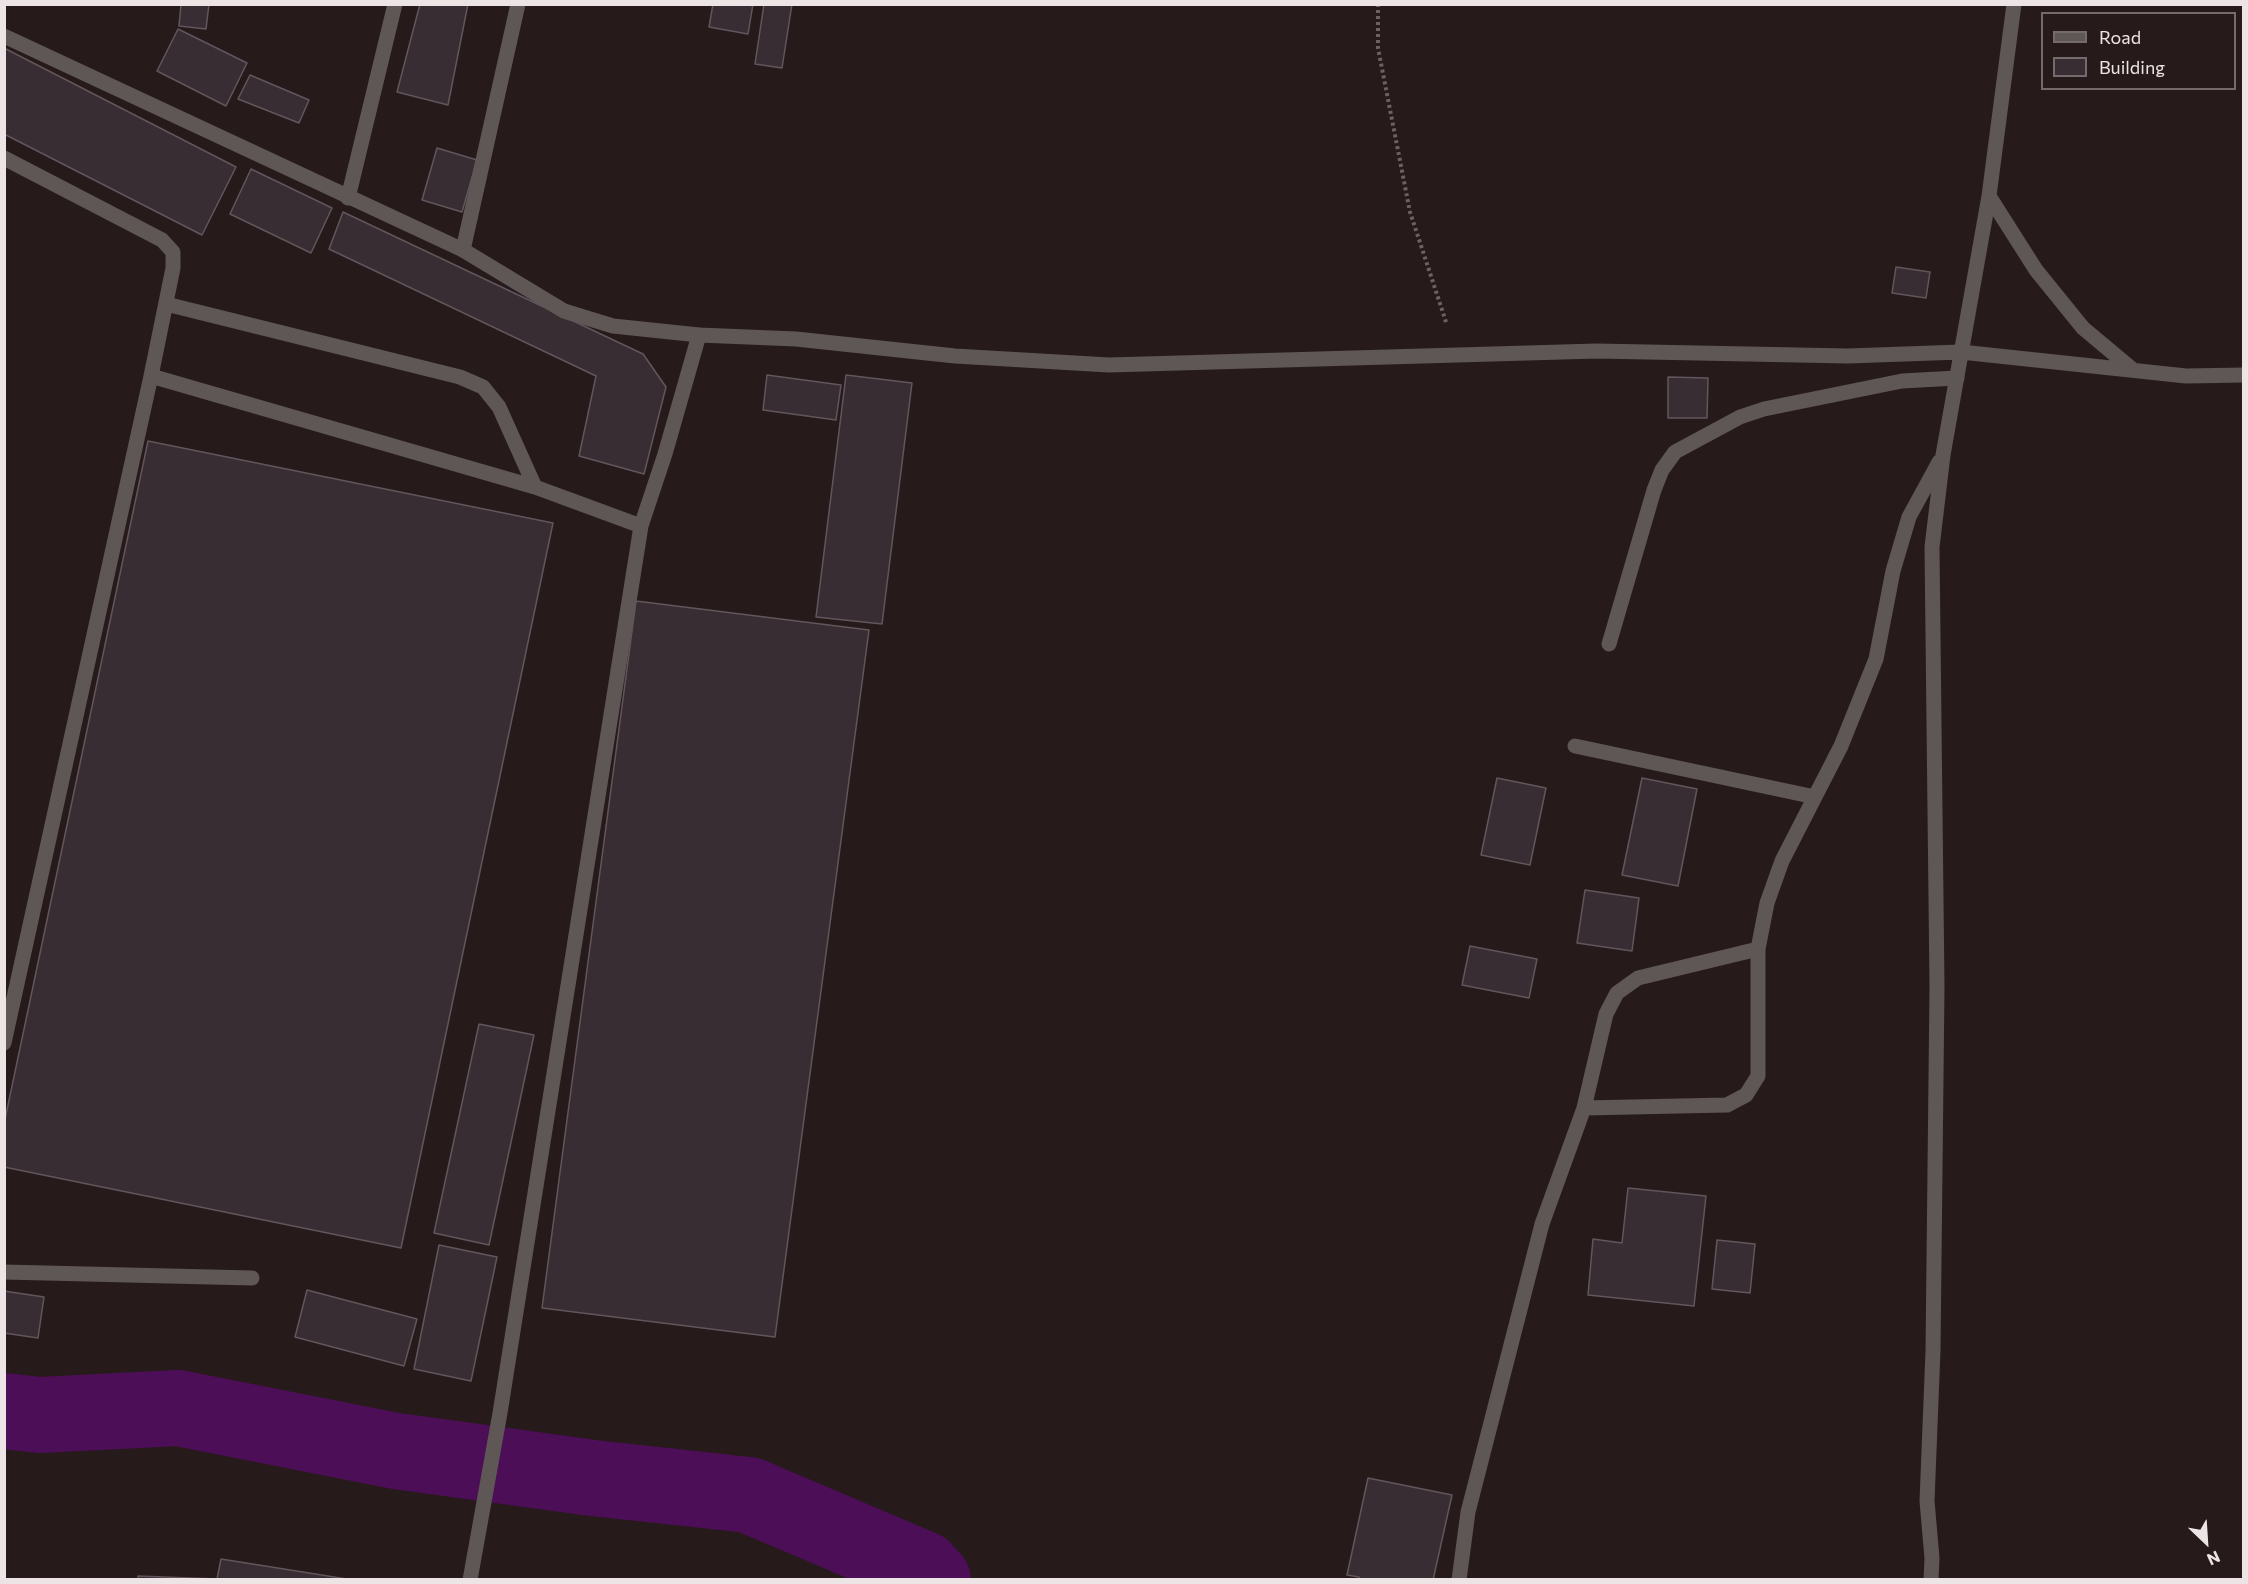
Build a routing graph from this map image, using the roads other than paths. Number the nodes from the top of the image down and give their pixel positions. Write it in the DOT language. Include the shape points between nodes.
graph roads {
  1 [pos="395,4"];
  2 [pos="518,4"];
  3 [pos="2014,4"];
  4 [pos="4,36"];
  5 [pos="4,158"];
  6 [pos="1989,196"];
  7 [pos="348,198"];
  8 [pos="463,250"];
  9 [pos="166,304"];
  10 [pos="699,335"];
  11 [pos="1961,352"];
  12 [pos="2132,369"];
  13 [pos="2244,375"];
  14 [pos="151,376"];
  15 [pos="1957,378"];
  16 [pos="1943,455"];
  17 [pos="535,487"];
  18 [pos="641,526"];
  19 [pos="1609,644"];
  20 [pos="1575,746"];
  21 [pos="1815,797"];
  22 [pos="1758,949"];
  23 [pos="4,1043"];
  24 [pos="1584,1108"];
  25 [pos="4,1272"];
  26 [pos="252,1278"];
  27 [pos="470,1580"];
  28 [pos="1459,1580"];
  29 [pos="1930,1580"];
  1 -- 7 [label="street"];
  2 -- 8 [label="street"];
  3 -- 6 [label="street"];
  4 -- 7 [label="street"];
  5 -- 9 [label="street" via="162,240 173,252"];
  6 -- 11 [label="street"];
  6 -- 12 [label="street" via="2036,270 2083,328"];
  7 -- 8 [label="street"];
  8 -- 10 [label="street" via="564,311 583,318 613,326"];
  9 -- 14 [label="street"];
  9 -- 17 [label="street" via="460,377 483,387 499,407"];
  10 -- 11 [label="street" via="796,339 955,356 1109,365 1597,351 1848,356"];
  10 -- 18 [label="street"];
  11 -- 12 [label="street"];
  11 -- 15 [label="street"];
  12 -- 13 [label="street" via="2186,376"];
  14 -- 17 [label="street"];
  14 -- 23 [label="street"];
  15 -- 16 [label="street"];
  15 -- 19 [label="street" via="1902,381 1764,410 1740,417 1675,452 1654,490"];
  16 -- 21 [label="street" via="1909,517 1893,571 1876,659 1841,746"];
  16 -- 29 [label="street" via="1932,547 1937,987 1933,1351 1927,1501"];
  17 -- 18 [label="street"];
  18 -- 27 [label="street"];
  20 -- 21 [label="street"];
  21 -- 22 [label="street" via="1782,861 1767,903"];
  22 -- 24 [label="street" via="1638,978 1617,993 1606,1014"];
  22 -- 24 [label="street" via="1758,1076 1746,1095 1727,1105"];
  24 -- 28 [label="street" via="1542,1224 1468,1512"];
  25 -- 26 [label="street"];
}
